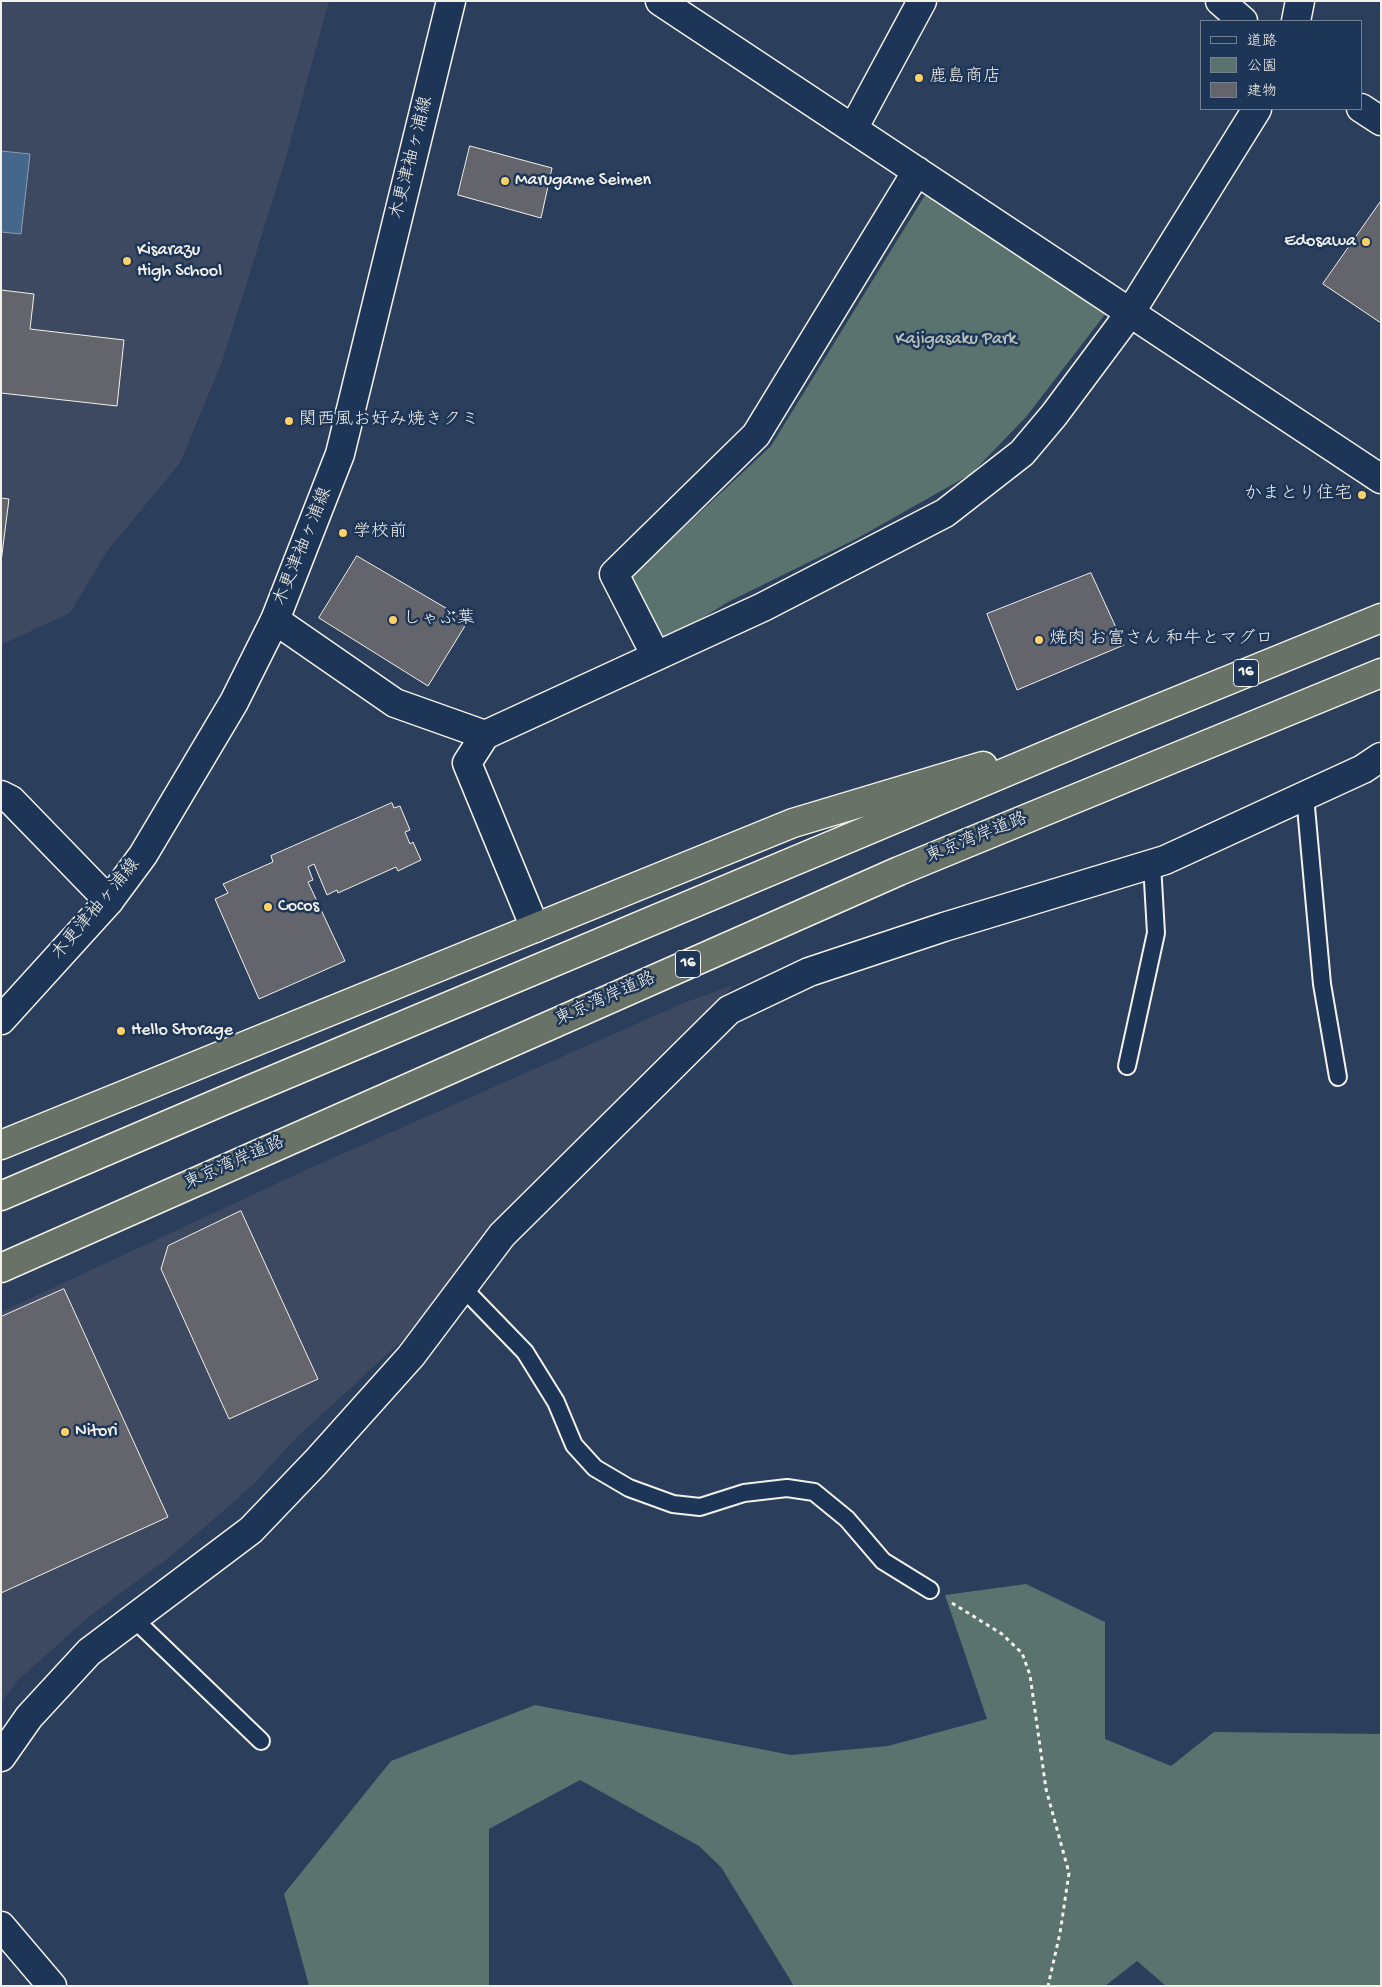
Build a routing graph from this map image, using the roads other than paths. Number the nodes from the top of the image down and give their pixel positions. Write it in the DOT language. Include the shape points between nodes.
graph roads {
  1 [pos="451,1"];
  2 [pos="660,1"];
  3 [pos="922,1"];
  4 [pos="1220,1"];
  5 [pos="1300,1"];
  6 [pos="1241,20"];
  7 [pos="1296,20"];
  8 [pos="1362,109"];
  9 [pos="1257,110"];
  10 [pos="1381,121"];
  11 [pos="853,129"];
  12 [pos="917,171"];
  13 [pos="1130,313"];
  14 [pos="1381,479"];
  15 [pos="1381,618"];
  16 [pos="275,620"];
  17 [pos="656,656"];
  18 [pos="1381,673"];
  19 [pos="1111,728"];
  20 [pos="485,735"];
  21 [pos="1381,758"];
  22 [pos="1,794"];
  23 [pos="1305,796"];
  24 [pos="1152,864"];
  25 [pos="109,901"];
  26 [pos="535,928"];
  27 [pos="1,1020"];
  28 [pos="1127,1066"];
  29 [pos="1338,1077"];
  30 [pos="1,1145"];
  31 [pos="1,1196"];
  32 [pos="1,1268"];
  33 [pos="463,1288"];
  34 [pos="930,1590"];
  35 [pos="133,1618"];
  36 [pos="261,1741"];
  37 [pos="1,1757"];
  38 [pos="1,1926"];
  39 [pos="52,1986"];
  1 -- 16 [label="street, 木更津袖ヶ浦線" via="340,454"];
  2 -- 11 [label="street"];
  3 -- 11 [label="street"];
  4 -- 6 [label="street"];
  5 -- 7 [label="street"];
  8 -- 10 [label="street"];
  9 -- 13 [label="street"];
  11 -- 12 [label="street"];
  12 -- 13 [label="street"];
  12 -- 17 [label="street" via="756,435 614,574"];
  13 -- 14 [label="street"];
  13 -- 17 [label="street" via="1022,453 946,514 763,607"];
  15 -- 19 [label="highway, 16"];
  16 -- 20 [label="street" via="395,703"];
  16 -- 25 [label="street, 木更津袖ヶ浦線" via="234,702 143,855"];
  17 -- 20 [label="street"];
  18 -- 32 [label="highway, 東京湾岸道路 / 16" via="899,871"];
  19 -- 26 [label="highway, 16" via="793,823"];
  19 -- 31 [label="highway, 16"];
  20 -- 26 [label="street" via="467,763"];
  21 -- 23 [label="street"];
  22 -- 25 [label="street" via="11,800"];
  23 -- 24 [label="street"];
  23 -- 29 [label="lane" via="1322,984"];
  24 -- 28 [label="lane" via="1156,933"];
  24 -- 33 [label="street" via="809,972 729,1010 502,1235"];
  25 -- 27 [label="street, 木更津袖ヶ浦線"];
  26 -- 30 [label="highway, 16"];
  33 -- 34 [label="lane" via="525,1352 556,1402 574,1444 595,1468 629,1488 673,1504 700,1507 744,1493 787,1488 814,1492 847,1519 883,1560"];
  33 -- 35 [label="street" via="412,1356 251,1530"];
  35 -- 36 [label="lane"];
  35 -- 37 [label="street" via="89,1652 29,1717"];
  38 -- 39 [label="street"];
}
